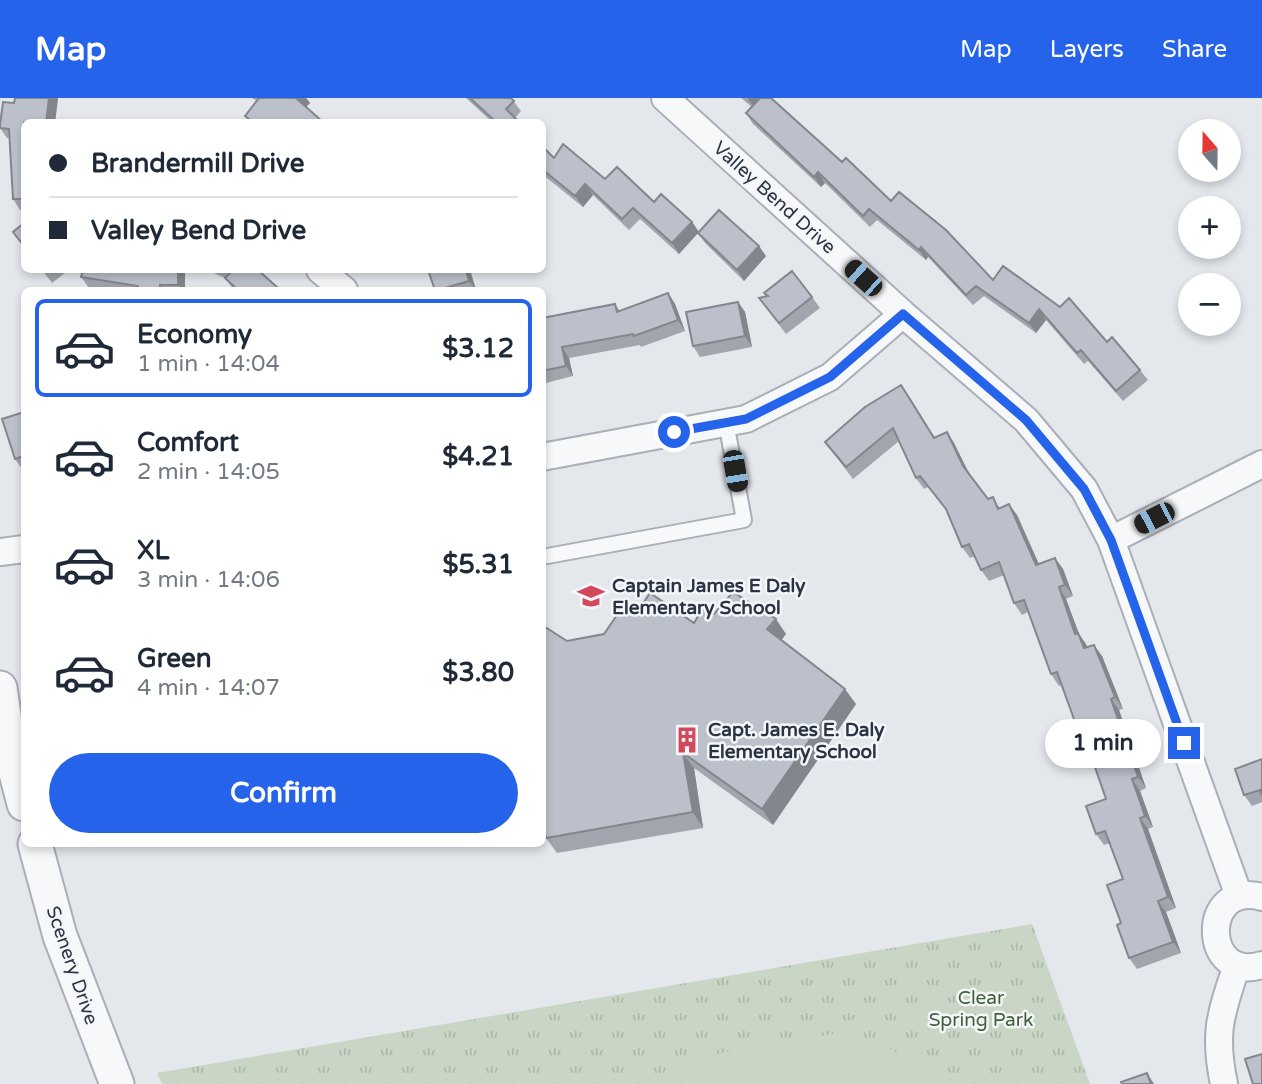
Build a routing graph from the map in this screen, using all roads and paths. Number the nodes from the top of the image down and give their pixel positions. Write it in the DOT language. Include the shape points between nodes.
graph roads {
  1 [pos="665,98"];
  2 [pos="324,273"];
  3 [pos="340,287"];
  4 [pos="903,314"];
  5 [pos="726,422"];
  6 [pos="546,456"];
  7 [pos="1262,464"];
  8 [pos="1111,540"];
  9 [pos="21,549"];
  10 [pos="0,552"];
  11 [pos="546,556"];
  12 [pos="0,688"];
  13 [pos="21,792"];
  14 [pos="36,847"];
  15 [pos="1251,896"];
  16 [pos="1250,965"];
  17 [pos="117,1084"];
  18 [pos="1224,1084"];
  1 -- 4 [label="street, Valley Bend Drive"];
  2 -- 3 [label="street"];
  4 -- 5 [label="street" via="830,377 746,419"];
  4 -- 8 [label="street, Valley Bend Drive" via="1026,420 1084,489"];
  5 -- 6 [label="street"];
  5 -- 11 [label="lane" via="744,520"];
  7 -- 8 [label="street"];
  8 -- 15 [label="street, Valley Bend Drive"];
  9 -- 10 [label="street"];
  12 -- 13 [label="street"];
  14 -- 17 [label="street, Scenery Drive" via="60,936"];
  15 -- 16 [label="street, Valley Bend Drive" via="1228,902 1214,924 1214,938 1222,954"];
  16 -- 18 [label="street" via="1220,1018"];
}
